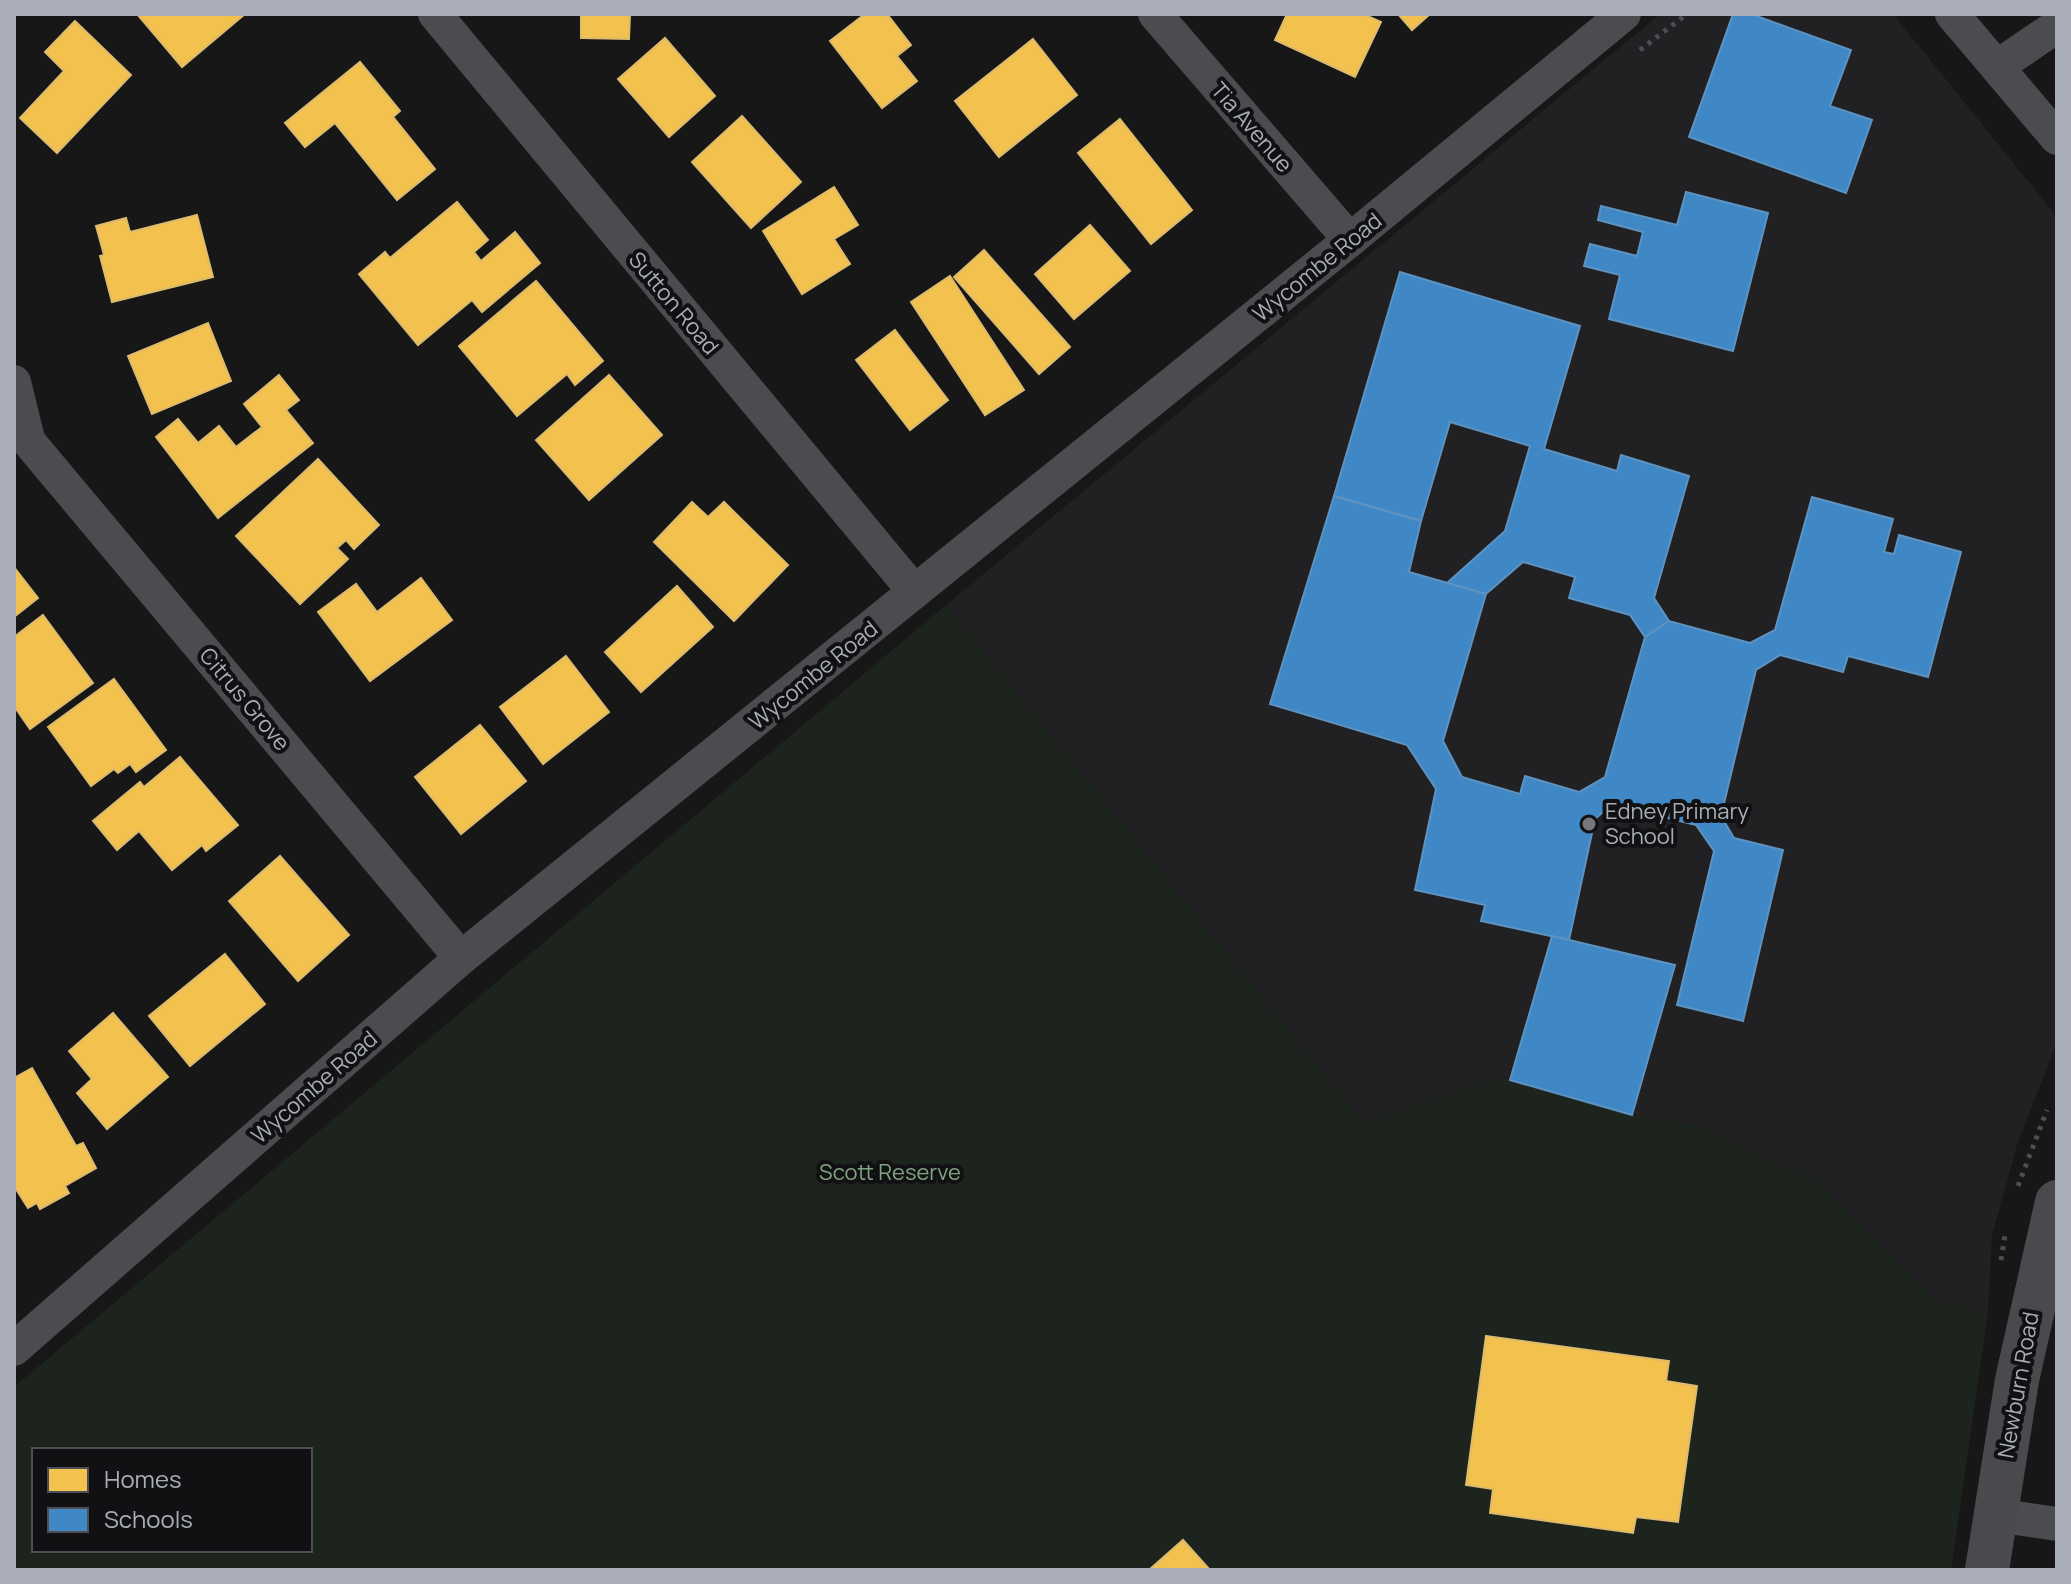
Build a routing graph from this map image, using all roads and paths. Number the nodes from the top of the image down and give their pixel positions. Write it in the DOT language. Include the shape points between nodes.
graph roads {
  1 [pos="435,14"];
  2 [pos="1155,14"];
  3 [pos="1624,14"];
  4 [pos="1952,14"];
  5 [pos="2057,26"];
  6 [pos="1998,66"];
  7 [pos="2057,138"];
  8 [pos="1350,240"];
  9 [pos="14,382"];
  10 [pos="21,431"];
  11 [pos="914,591"];
  12 [pos="461,958"];
  13 [pos="2057,1202"];
  14 [pos="17,1340"];
  15 [pos="1996,1515"];
  16 [pos="2057,1524"];
  17 [pos="1987,1570"];
  1 -- 11 [label="street, Sutton Road"];
  2 -- 8 [label="street, Tia Avenue"];
  3 -- 8 [label="street, Wycombe Road"];
  4 -- 6 [label="street"];
  5 -- 6 [label="street"];
  6 -- 7 [label="street"];
  8 -- 11 [label="street, Wycombe Road"];
  9 -- 10 [label="street, Citrus Grove"];
  10 -- 12 [label="street, Citrus Grove"];
  11 -- 12 [label="street, Wycombe Road"];
  12 -- 14 [label="street, Wycombe Road"];
  13 -- 15 [label="street, Newburn Road" via="2017,1380"];
  15 -- 16 [label="street"];
  15 -- 17 [label="street, Newburn Road"];
}
